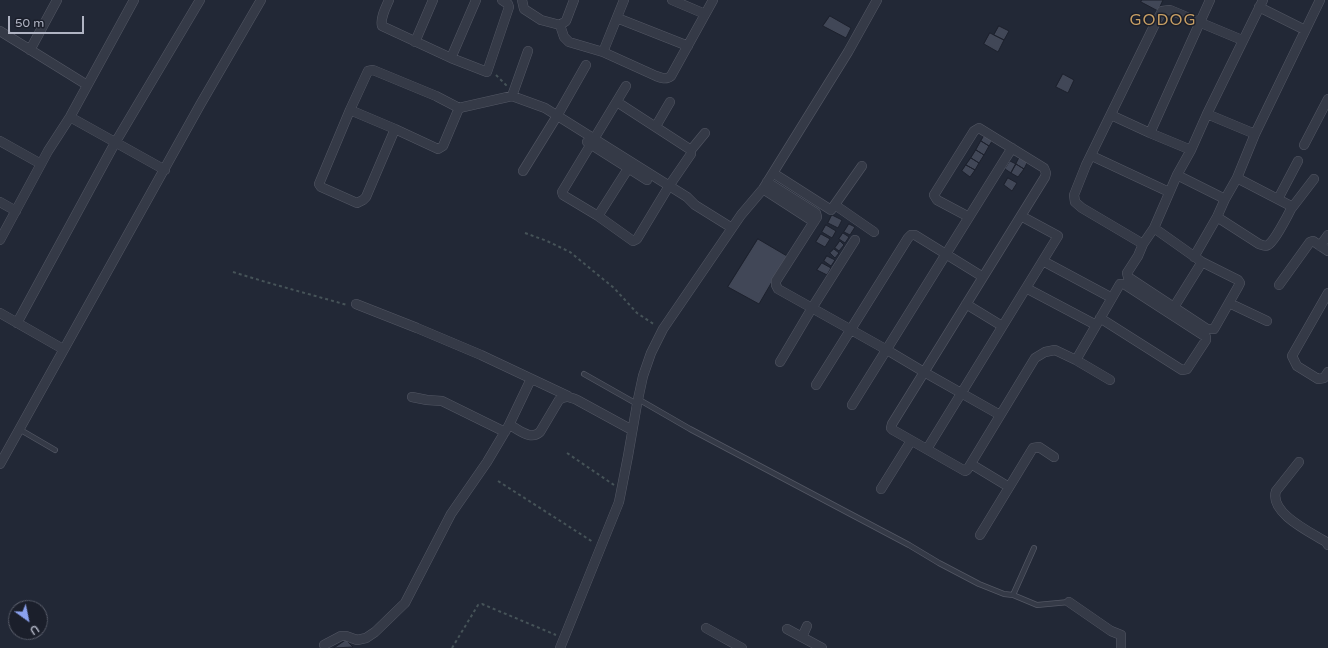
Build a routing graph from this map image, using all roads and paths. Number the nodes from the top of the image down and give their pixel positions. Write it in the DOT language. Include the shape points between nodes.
graph roads {
  1 [pos="57,0"];
  2 [pos="134,0"];
  3 [pos="200,0"];
  4 [pos="261,0"];
  5 [pos="389,0"];
  6 [pos="433,0"];
  7 [pos="476,0"];
  8 [pos="502,0"];
  9 [pos="522,0"];
  10 [pos="574,0"];
  11 [pos="624,0"];
  12 [pos="672,0"];
  13 [pos="713,0"];
  14 [pos="877,0"];
  15 [pos="1210,0"];
  16 [pos="1320,0"];
  17 [pos="1261,3"];
  18 [pos="705,14"];
  19 [pos="617,18"];
  20 [pos="1199,22"];
  21 [pos="560,25"];
  22 [pos="1305,30"];
  23 [pos="0,31"];
  24 [pos="1242,40"];
  25 [pos="415,42"];
  26 [pos="688,46"];
  27 [pos="30,50"];
  28 [pos="528,51"];
  29 [pos="603,52"];
  30 [pos="451,58"];
  31 [pos="586,65"];
  32 [pos="487,72"];
  33 [pos="87,85"];
  34 [pos="626,86"];
  35 [pos="513,95"];
  36 [pos="1327,101"];
  37 [pos="617,102"];
  38 [pos="670,102"];
  39 [pos="459,108"];
  40 [pos="350,110"];
  41 [pos="1207,114"];
  42 [pos="1111,116"];
  43 [pos="70,117"];
  44 [pos="556,118"];
  45 [pos="656,126"];
  46 [pos="395,129"];
  47 [pos="705,132"];
  48 [pos="1150,133"];
  49 [pos="1255,134"];
  50 [pos="0,141"];
  51 [pos="592,142"];
  52 [pos="115,143"];
  53 [pos="1304,145"];
  54 [pos="1012,148"];
  55 [pos="691,150"];
  56 [pos="1191,150"];
  57 [pos="1092,156"];
  58 [pos="1298,161"];
  59 [pos="41,164"];
  60 [pos="630,166"];
  61 [pos="862,166"];
  62 [pos="164,170"];
  63 [pos="523,171"];
  64 [pos="1177,175"];
  65 [pos="1237,178"];
  66 [pos="1314,179"];
  67 [pos="768,181"];
  68 [pos="668,188"];
  69 [pos="1169,192"];
  70 [pos="1225,199"];
  71 [pos="1278,199"];
  72 [pos="0,202"];
  73 [pos="835,205"];
  74 [pos="1291,209"];
  75 [pos="16,211"];
  76 [pos="598,216"];
  77 [pos="1021,216"];
  78 [pos="1218,217"];
  79 [pos="969,218"];
  80 [pos="732,228"];
  81 [pos="1154,228"];
  82 [pos="874,232"];
  83 [pos="526,233"];
  84 [pos="1328,235"];
  85 [pos="0,240"];
  86 [pos="855,240"];
  87 [pos="1143,244"];
  88 [pos="1324,249"];
  89 [pos="946,254"];
  90 [pos="1198,259"];
  91 [pos="1043,260"];
  92 [pos="233,272"];
  93 [pos="983,277"];
  94 [pos="1279,285"];
  95 [pos="1026,288"];
  96 [pos="1328,293"];
  97 [pos="1112,298"];
  98 [pos="1230,303"];
  99 [pos="356,304"];
  100 [pos="966,304"];
  101 [pos="1174,307"];
  102 [pos="812,308"];
  103 [pos="0,314"];
  104 [pos="1098,321"];
  105 [pos="1267,321"];
  106 [pos="17,323"];
  107 [pos="1002,326"];
  108 [pos="663,330"];
  109 [pos="851,330"];
  110 [pos="63,349"];
  111 [pos="887,350"];
  112 [pos="1076,360"];
  113 [pos="780,362"];
  114 [pos="924,372"];
  115 [pos="1328,372"];
  116 [pos="584,374"];
  117 [pos="531,379"];
  118 [pos="1110,380"];
  119 [pos="816,385"];
  120 [pos="961,393"];
  121 [pos="412,396"];
  122 [pos="568,396"];
  123 [pos="637,402"];
  124 [pos="852,405"];
  125 [pos="1000,415"];
  126 [pos="507,428"];
  127 [pos="19,429"];
  128 [pos="632,430"];
  129 [pos="911,441"];
  130 [pos="927,449"];
  131 [pos="55,450"];
  132 [pos="567,453"];
  133 [pos="1054,457"];
  134 [pos="1299,462"];
  135 [pos="0,464"];
  136 [pos="971,464"];
  137 [pos="498,480"];
  138 [pos="1009,487"];
  139 [pos="622,490"];
  140 [pos="881,490"];
  141 [pos="980,535"];
  142 [pos="1328,545"];
  143 [pos="601,547"];
  144 [pos="1034,548"];
  145 [pos="1013,595"];
  146 [pos="1068,602"];
  147 [pos="807,626"];
  148 [pos="706,628"];
  149 [pos="787,629"];
  150 [pos="802,637"];
  151 [pos="563,638"];
  152 [pos="324,645"];
  153 [pos="452,648"];
  154 [pos="560,648"];
  155 [pos="742,648"];
  156 [pos="822,648"];
  157 [pos="1121,648"];
  1 -- 27 [label="street"];
  2 -- 33 [label="street"];
  3 -- 52 [label="street"];
  4 -- 62 [label="street"];
  5 -- 25 [label="street" via="382,18 382,26"];
  6 -- 25 [label="street"];
  7 -- 30 [label="street"];
  8 -- 32 [label="street" via="509,7"];
  9 -- 21 [label="street" via="524,9 541,20"];
  10 -- 21 [label="street" via="566,21"];
  11 -- 19 [label="street"];
  12 -- 18 [label="street"];
  13 -- 18 [label="street"];
  14 -- 67 [label="street"];
  15 -- 20 [label="street"];
  16 -- 22 [label="street"];
  17 -- 22 [label="street"];
  17 -- 24 [label="street"];
  18 -- 26 [label="street"];
  19 -- 26 [label="street"];
  19 -- 29 [label="street"];
  20 -- 24 [label="street"];
  20 -- 42 [label="street" via="1170,10 1162,11"];
  20 -- 48 [label="street"];
  21 -- 29 [label="street" via="564,37 569,42"];
  22 -- 49 [label="street"];
  23 -- 27 [label="street"];
  24 -- 41 [label="street"];
  25 -- 30 [label="street"];
  26 -- 29 [label="street" via="671,76 666,79"];
  27 -- 33 [label="street"];
  28 -- 35 [label="street"];
  30 -- 32 [label="street"];
  31 -- 44 [label="street"];
  32 -- 35 [label="path" via="498,76"];
  33 -- 43 [label="street"];
  34 -- 37 [label="street"];
  35 -- 39 [label="street"];
  35 -- 44 [label="street"];
  36 -- 53 [label="street"];
  37 -- 45 [label="street"];
  37 -- 51 [label="street"];
  38 -- 45 [label="street"];
  39 -- 40 [label="street" via="371,70 368,71"];
  39 -- 46 [label="street" via="443,146 438,149"];
  40 -- 46 [label="street"];
  40 -- 46 [label="street" via="319,185 357,203 366,197"];
  41 -- 49 [label="street"];
  41 -- 56 [label="street"];
  42 -- 48 [label="street"];
  42 -- 57 [label="street"];
  43 -- 52 [label="street"];
  43 -- 59 [label="street"];
  44 -- 51 [label="street"];
  44 -- 63 [label="street"];
  45 -- 55 [label="street"];
  47 -- 55 [label="street"];
  48 -- 56 [label="street"];
  49 -- 65 [label="street"];
  50 -- 59 [label="street"];
  51 -- 60 [label="street"];
  51 -- 76 [label="street" via="562,194"];
  52 -- 62 [label="street"];
  52 -- 106 [label="street"];
  54 -- 77 [label="street" via="1044,168 1046,173 1046,177"];
  54 -- 79 [label="street"];
  54 -- 79 [label="street" via="979,128 974,131 934,195 937,200"];
  55 -- 68 [label="street" via="691,154"];
  56 -- 64 [label="street"];
  57 -- 69 [label="street"];
  57 -- 87 [label="street" via="1074,195 1075,202"];
  58 -- 71 [label="street"];
  59 -- 75 [label="street"];
  60 -- 68 [label="street"];
  60 -- 76 [label="street"];
  61 -- 73 [label="street"];
  62 -- 110 [label="street"];
  64 -- 69 [label="street"];
  64 -- 70 [label="street"];
  65 -- 70 [label="street"];
  65 -- 71 [label="street"];
  66 -- 74 [label="street"];
  67 -- 73 [label="street" via="831,210"];
  67 -- 80 [label="street"];
  67 -- 102 [label="street" via="814,222 775,283 778,289"];
  68 -- 76 [label="street" via="633,241"];
  68 -- 80 [label="street" via="690,205 695,205"];
  69 -- 81 [label="street"];
  70 -- 78 [label="street"];
  71 -- 74 [label="street"];
  72 -- 75 [label="street"];
  73 -- 82 [label="street"];
  74 -- 78 [label="street" via="1271,243 1265,246"];
  75 -- 85 [label="street"];
  77 -- 91 [label="street" via="1058,236"];
  77 -- 93 [label="street"];
  78 -- 90 [label="street"];
  79 -- 89 [label="street"];
  80 -- 108 [label="street"];
  81 -- 87 [label="street"];
  81 -- 90 [label="street"];
  83 -- 108 [label="path" via="570,252 614,288 637,313"];
  84 -- 88 [label="street"];
  86 -- 102 [label="street"];
  87 -- 101 [label="street" via="1127,273 1128,276"];
  88 -- 94 [label="street" via="1313,241 1310,242"];
  89 -- 93 [label="street"];
  89 -- 109 [label="street" via="911,235"];
  89 -- 111 [label="street"];
  90 -- 98 [label="street" via="1238,280 1240,283"];
  90 -- 101 [label="street"];
  91 -- 95 [label="street"];
  91 -- 97 [label="street"];
  92 -- 99 [label="path" via="308,295 347,305"];
  93 -- 100 [label="street"];
  95 -- 104 [label="street"];
  95 -- 107 [label="street"];
  96 -- 115 [label="street" via="1292,356 1297,366 1318,379 1324,378"];
  97 -- 104 [label="street"];
  97 -- 104 [label="street" via="1120,284 1124,284 1206,337 1206,340 1187,368 1182,370"];
  98 -- 101 [label="street" via="1216,327 1211,330"];
  98 -- 105 [label="street"];
  99 -- 117 [label="street"];
  100 -- 107 [label="street"];
  100 -- 114 [label="street"];
  102 -- 109 [label="street"];
  102 -- 113 [label="street"];
  103 -- 106 [label="street"];
  104 -- 112 [label="street"];
  106 -- 110 [label="street"];
  107 -- 120 [label="street"];
  108 -- 123 [label="street" via="651,353"];
  109 -- 111 [label="street"];
  109 -- 119 [label="street"];
  110 -- 127 [label="street"];
  111 -- 114 [label="street"];
  111 -- 124 [label="street"];
  112 -- 118 [label="street"];
  112 -- 125 [label="street" via="1055,350 1035,358"];
  114 -- 120 [label="street"];
  114 -- 129 [label="street" via="891,428"];
  116 -- 123 [label="lane"];
  117 -- 122 [label="street"];
  117 -- 126 [label="street"];
  120 -- 125 [label="street"];
  120 -- 130 [label="street"];
  121 -- 126 [label="street" via="442,401"];
  122 -- 126 [label="street" via="559,400 536,435 526,434 516,427"];
  122 -- 128 [label="street"];
  123 -- 128 [label="street"];
  123 -- 145 [label="lane" via="979,584"];
  125 -- 136 [label="street"];
  126 -- 152 [label="street" via="451,514 405,602 366,638 357,640 341,636"];
  127 -- 131 [label="lane"];
  127 -- 135 [label="street"];
  128 -- 139 [label="street"];
  129 -- 130 [label="street"];
  129 -- 140 [label="street"];
  130 -- 136 [label="street" via="961,470 967,470"];
  132 -- 139 [label="path"];
  133 -- 138 [label="street" via="1039,446 1033,448"];
  134 -- 142 [label="street" via="1276,491 1276,504 1285,516"];
  136 -- 138 [label="street"];
  137 -- 143 [label="path"];
  138 -- 141 [label="street"];
  139 -- 143 [label="street"];
  143 -- 151 [label="street"];
  144 -- 145 [label="lane"];
  145 -- 146 [label="lane" via="1037,605"];
  146 -- 157 [label="street" via="1121,635"];
  147 -- 150 [label="street"];
  148 -- 155 [label="street"];
  149 -- 150 [label="street"];
  150 -- 156 [label="street"];
  151 -- 153 [label="path" via="482,604 478,605"];
  151 -- 154 [label="street"];
}
